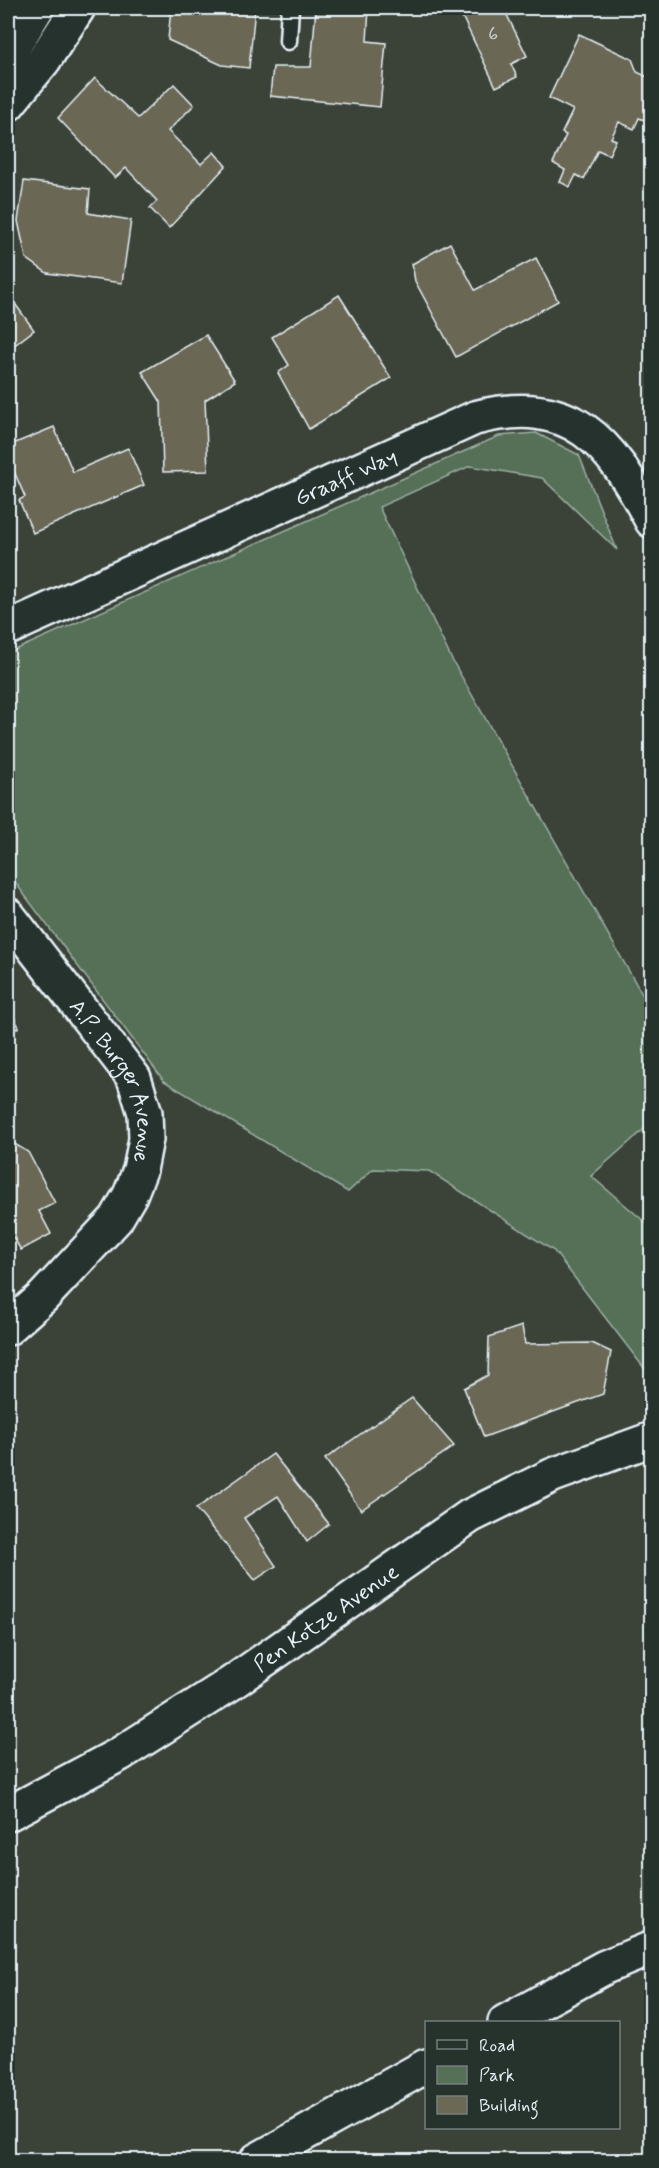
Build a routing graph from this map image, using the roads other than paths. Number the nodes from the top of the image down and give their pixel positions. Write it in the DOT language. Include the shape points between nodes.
graph roads {
  1 [pos="37,8"];
  2 [pos="78,8"];
  3 [pos="290,8"];
  4 [pos="288,40"];
  5 [pos="8,56"];
  6 [pos="8,104"];
  7 [pos="651,521"];
  8 [pos="8,628"];
  9 [pos="8,915"];
  10 [pos="8,1328"];
  11 [pos="651,1439"];
  12 [pos="8,1814"];
  13 [pos="651,1948"];
  14 [pos="507,2021"];
  15 [pos="425,2067"];
  16 [pos="257,2160"];
  1 -- 5 [label="street"];
  2 -- 6 [label="street" via="44,60"];
  3 -- 4 [label="lane"];
  7 -- 8 [label="street, Graaff Way" via="627,473 597,440 575,424 547,414 502,411 475,418"];
  9 -- 10 [label="street, A.P. Burger Avenue" via="134,1078 146,1113 140,1170 116,1219 43,1297"];
  11 -- 12 [label="street, Pen Kotze Avenue" via="553,1475 470,1516 230,1684 120,1754"];
  13 -- 14 [label="street" via="605,1967"];
  15 -- 16 [label="street"];
}
